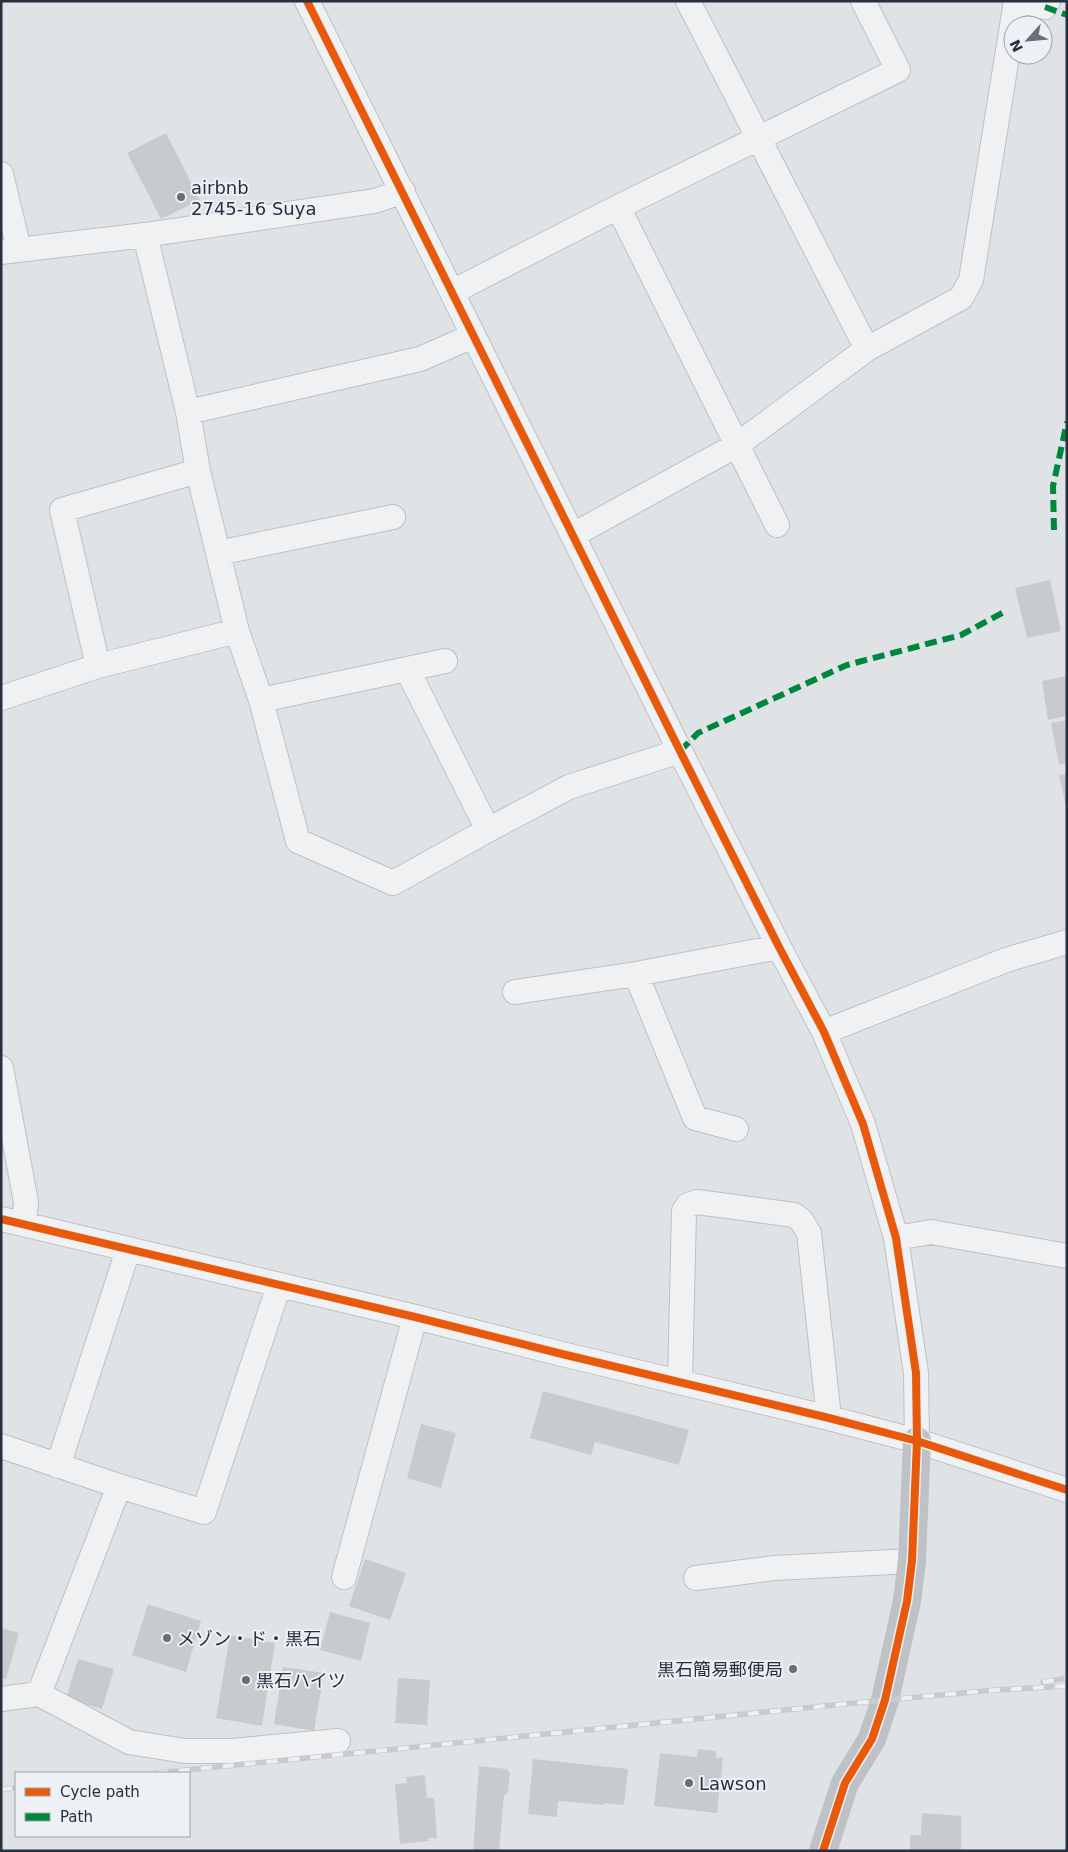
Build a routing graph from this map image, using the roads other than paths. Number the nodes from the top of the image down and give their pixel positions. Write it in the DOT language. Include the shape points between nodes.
graph roads {
  1 [pos="307,1"];
  2 [pos="688,1"];
  3 [pos="863,1"];
  4 [pos="1016,1"];
  5 [pos="1021,1"];
  6 [pos="1048,1"];
  7 [pos="758,140"];
  8 [pos="1,174"];
  9 [pos="403,191"];
  10 [pos="618,207"];
  11 [pos="145,235"];
  12 [pos="10,250"];
  13 [pos="452,292"];
  14 [pos="473,336"];
  15 [pos="867,350"];
  16 [pos="188,412"];
  17 [pos="737,444"];
  18 [pos="198,471"];
  19 [pos="393,517"];
  20 [pos="777,525"];
  21 [pos="573,535"];
  22 [pos="218,553"];
  23 [pos="237,631"];
  24 [pos="445,661"];
  25 [pos="98,666"];
  26 [pos="408,669"];
  27 [pos="1,698"];
  28 [pos="260,700"];
  29 [pos="680,751"];
  30 [pos="488,830"];
  31 [pos="1067,942"];
  32 [pos="779,947"];
  33 [pos="636,974"];
  34 [pos="515,992"];
  35 [pos="824,1032"];
  36 [pos="1,1068"];
  37 [pos="736,1129"];
  38 [pos="12,1222"];
  39 [pos="896,1238"];
  40 [pos="128,1250"];
  41 [pos="1067,1256"];
  42 [pos="280,1285"];
  43 [pos="415,1317"];
  44 [pos="680,1382"];
  45 [pos="829,1418"];
  46 [pos="917,1440"];
  47 [pos="1,1446"];
  48 [pos="58,1466"];
  49 [pos="119,1486"];
  50 [pos="1067,1490"];
  51 [pos="912,1561"];
  52 [pos="344,1577"];
  53 [pos="696,1578"];
  54 [pos="39,1694"];
  55 [pos="1,1699"];
  56 [pos="338,1741"];
  57 [pos="822,1851"];
  1 -- 9 [label="street"];
  2 -- 7 [label="street"];
  3 -- 7 [label="street" via="898,70"];
  4 -- 15 [label="street" via="971,280 961,298"];
  5 -- 6 [label="street" via="1046,8"];
  7 -- 10 [label="street"];
  7 -- 15 [label="street"];
  8 -- 12 [label="street"];
  9 -- 11 [label="street" via="375,201"];
  9 -- 13 [label="street"];
  10 -- 13 [label="street"];
  10 -- 17 [label="street"];
  11 -- 12 [label="street"];
  11 -- 16 [label="street"];
  13 -- 14 [label="street"];
  14 -- 16 [label="street" via="420,359"];
  14 -- 21 [label="street"];
  15 -- 17 [label="street"];
  16 -- 18 [label="street"];
  17 -- 20 [label="street"];
  17 -- 21 [label="street"];
  18 -- 22 [label="street"];
  18 -- 25 [label="street" via="62,510"];
  19 -- 22 [label="street"];
  21 -- 29 [label="street"];
  22 -- 23 [label="street"];
  23 -- 25 [label="street"];
  23 -- 28 [label="street"];
  24 -- 26 [label="street"];
  25 -- 27 [label="street"];
  26 -- 28 [label="street"];
  26 -- 30 [label="street"];
  28 -- 30 [label="street" via="298,841 393,883"];
  29 -- 30 [label="street" via="569,787"];
  29 -- 32 [label="street"];
  31 -- 35 [label="street" via="1006,960"];
  32 -- 33 [label="street"];
  32 -- 35 [label="street"];
  33 -- 34 [label="street"];
  33 -- 37 [label="street" via="696,1118"];
  35 -- 39 [label="street" via="863,1124"];
  36 -- 38 [label="street" via="26,1202"];
  38 -- 40 [label="street"];
  39 -- 41 [label="street" via="931,1232"];
  39 -- 46 [label="street" via="916,1372"];
  40 -- 42 [label="street"];
  40 -- 48 [label="street"];
  42 -- 43 [label="street"];
  42 -- 49 [label="street" via="204,1512"];
  43 -- 44 [label="street"];
  43 -- 52 [label="street"];
  44 -- 45 [label="street"];
  44 -- 45 [label="street" via="684,1211 688,1205 697,1202 794,1216 801,1220 809,1233"];
  45 -- 46 [label="street"];
  46 -- 50 [label="street"];
  46 -- 51 [label="street"];
  47 -- 48 [label="street"];
  48 -- 49 [label="street"];
  49 -- 54 [label="street"];
  51 -- 53 [label="street" via="774,1568"];
  51 -- 57 [label="street" via="907,1601 885,1700 872,1739 845,1783"];
  54 -- 55 [label="street"];
  54 -- 56 [label="street" via="129,1742 185,1751 232,1751"];
}
